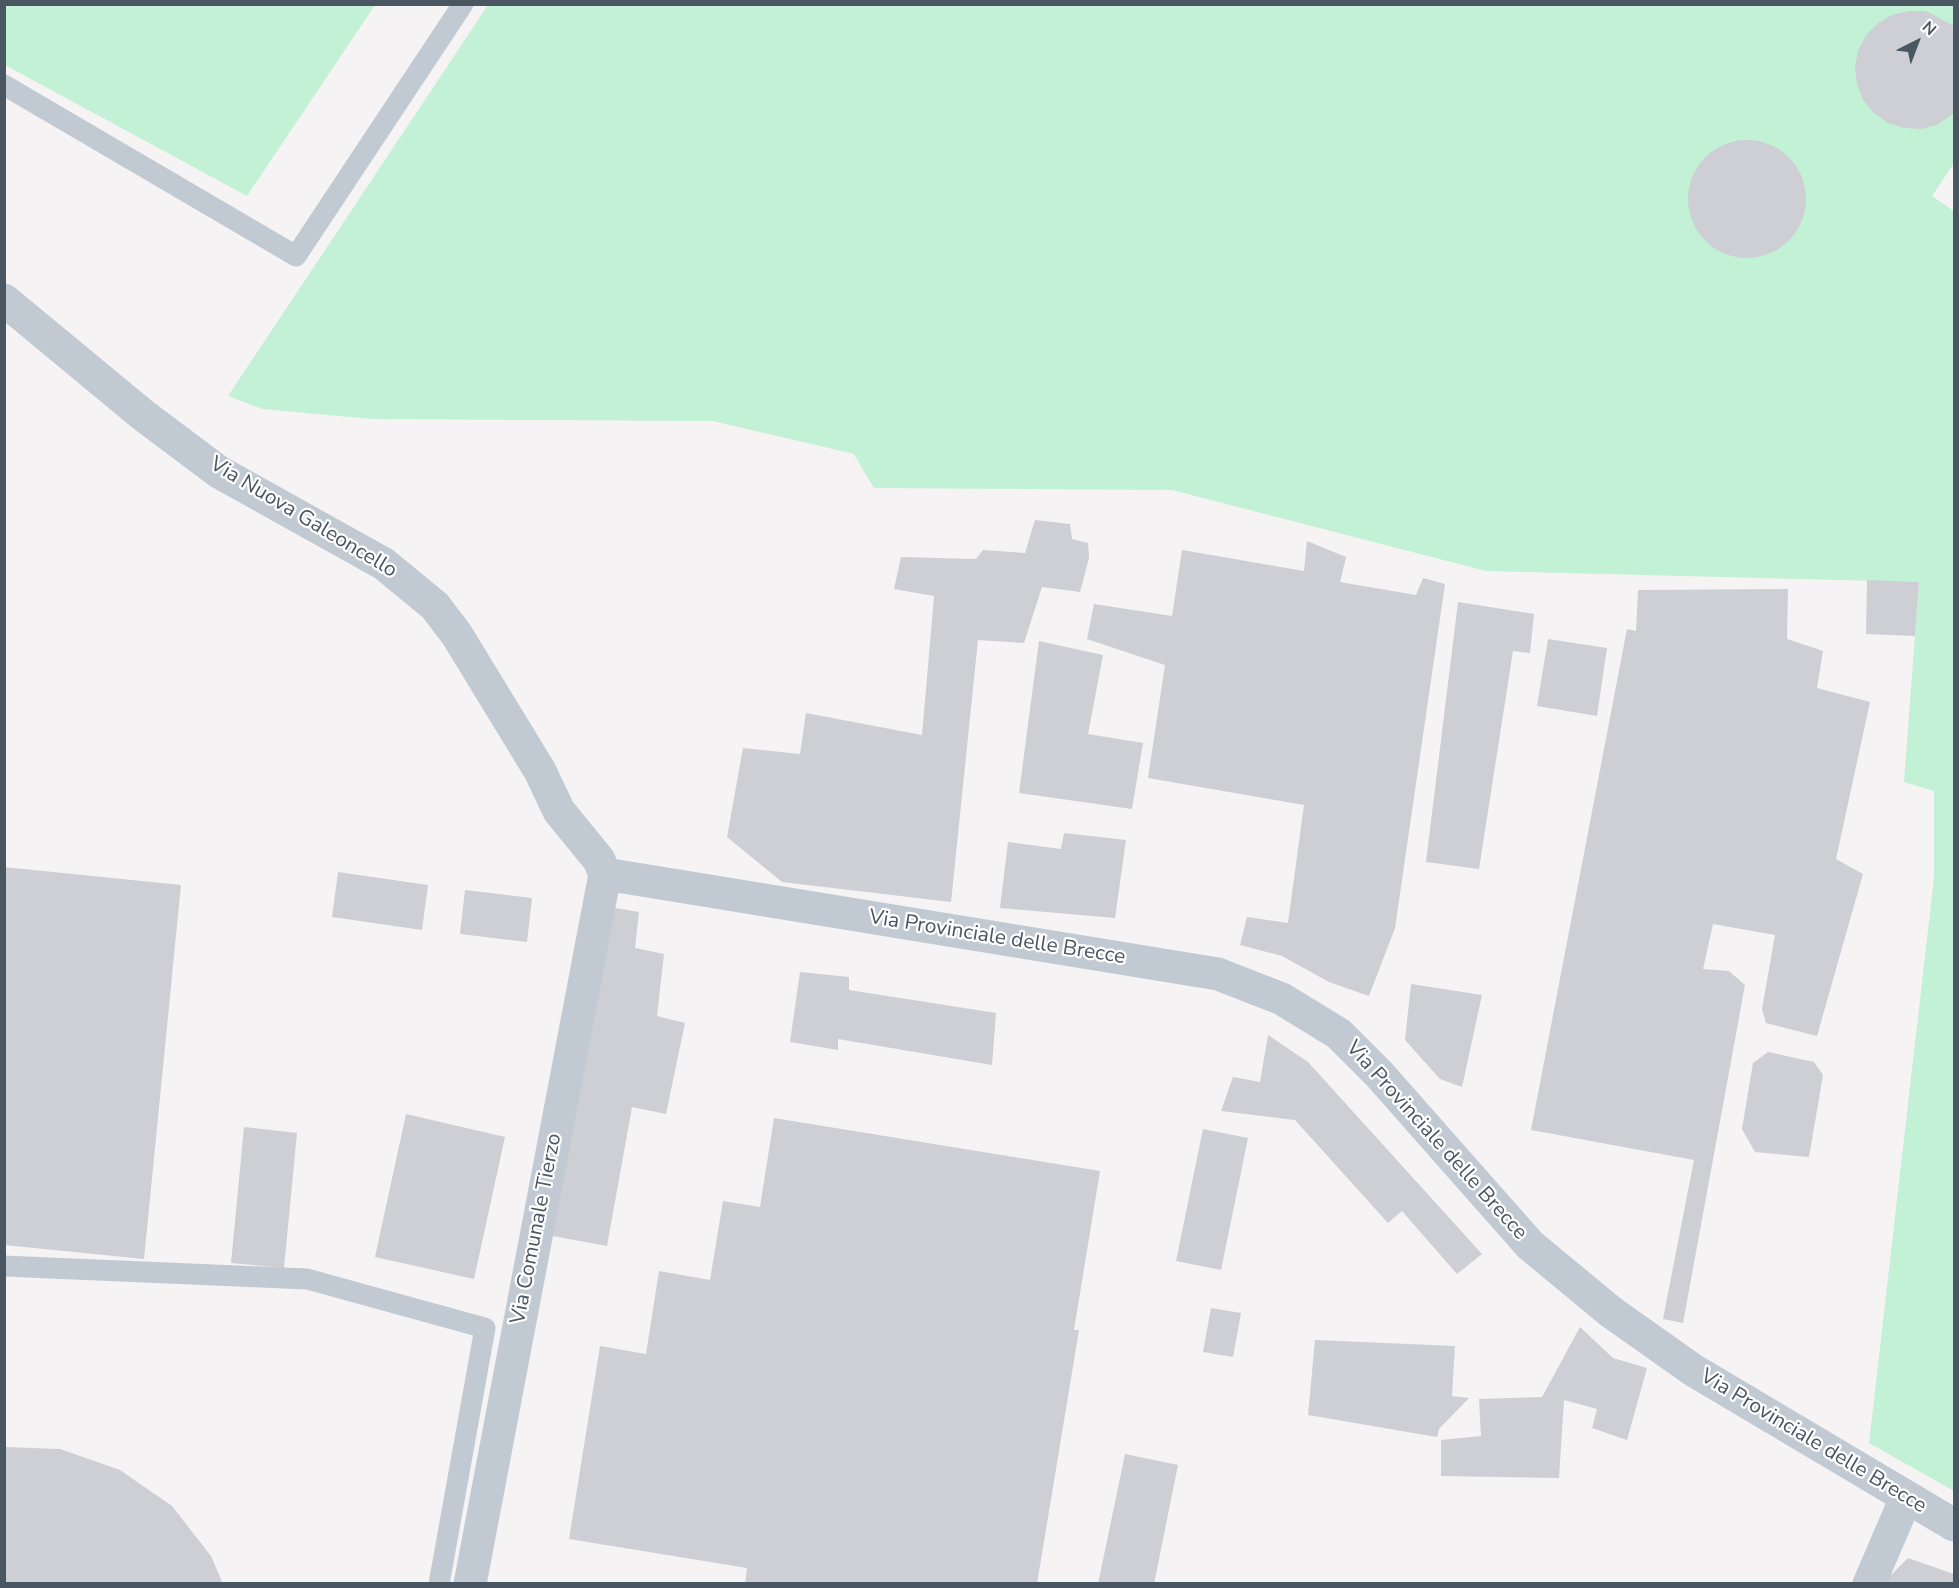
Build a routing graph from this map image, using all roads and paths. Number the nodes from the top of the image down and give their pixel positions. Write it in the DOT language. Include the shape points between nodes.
graph roads {
  1 [pos="462,4"];
  2 [pos="4,85"];
  3 [pos="4,300"];
  4 [pos="605,874"];
  5 [pos="4,1266"];
  6 [pos="1906,1498"];
  7 [pos="1954,1525"];
  8 [pos="439,1584"];
  9 [pos="470,1584"];
  10 [pos="1869,1584"];
  1 -- 2 [label="lane" via="296,256"];
  3 -- 4 [label="street, Via Nuova Galeoncello" via="219,472 384,564 435,606 458,635 540,771 559,811 599,860"];
  4 -- 6 [label="street, Via Provinciale delle Brecce" via="1218,974 1282,999 1339,1034 1530,1245 1611,1312 1693,1370"];
  4 -- 9 [label="street, Via Comunale Tierzo"];
  5 -- 8 [label="lane" via="307,1279 485,1328"];
  6 -- 7 [label="street, Via Provinciale delle Brecce"];
  6 -- 10 [label="street"];
}
